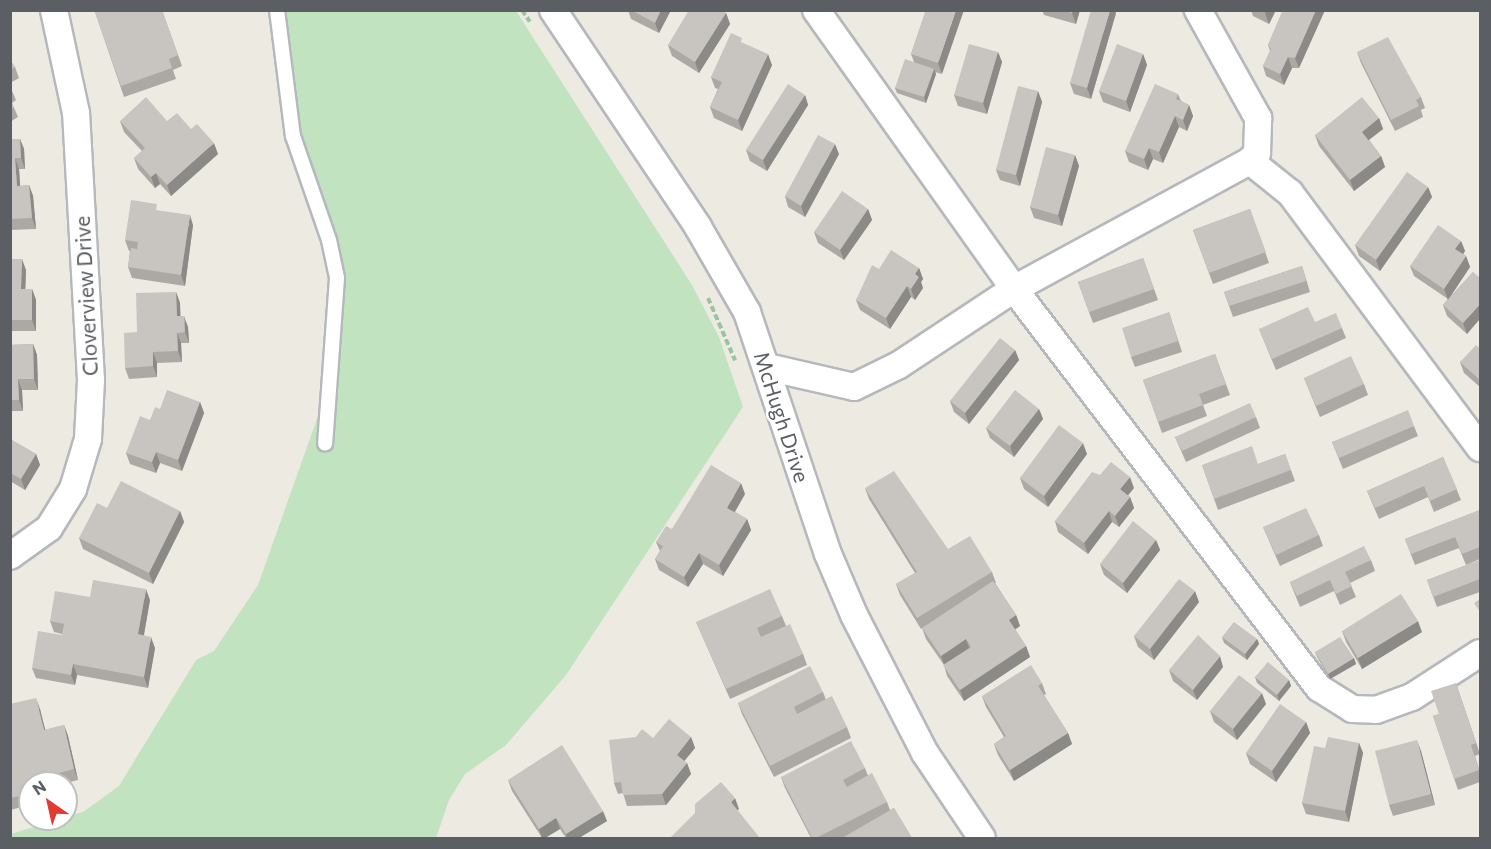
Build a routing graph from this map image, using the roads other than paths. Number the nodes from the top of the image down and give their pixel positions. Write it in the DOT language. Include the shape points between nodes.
graph roads {
  1 [pos="54,10"];
  2 [pos="277,10"];
  3 [pos="553,10"];
  4 [pos="816,10"];
  5 [pos="1198,10"];
  6 [pos="1250,161"];
  7 [pos="1014,289"];
  8 [pos="767,367"];
  9 [pos="325,444"];
  10 [pos="1480,448"];
  11 [pos="10,556"];
  12 [pos="1480,653"];
  13 [pos="982,838"];
  1 -- 11 [label="street, Cloverview Drive" via="76,112 91,380 88,439 73,489 49,528"];
  2 -- 9 [label="lane" via="293,136 328,240 336,278"];
  3 -- 8 [label="street, McHugh Drive" via="698,227 747,312"];
  4 -- 7 [label="street"];
  5 -- 6 [label="street" via="1258,118 1257,153"];
  6 -- 7 [label="street"];
  6 -- 10 [label="street" via="1290,193"];
  7 -- 8 [label="street" via="899,365 854,387"];
  7 -- 12 [label="street" via="1319,688 1352,709 1376,710 1412,697"];
  8 -- 13 [label="street, McHugh Drive" via="828,554 854,615 920,743"];
}
